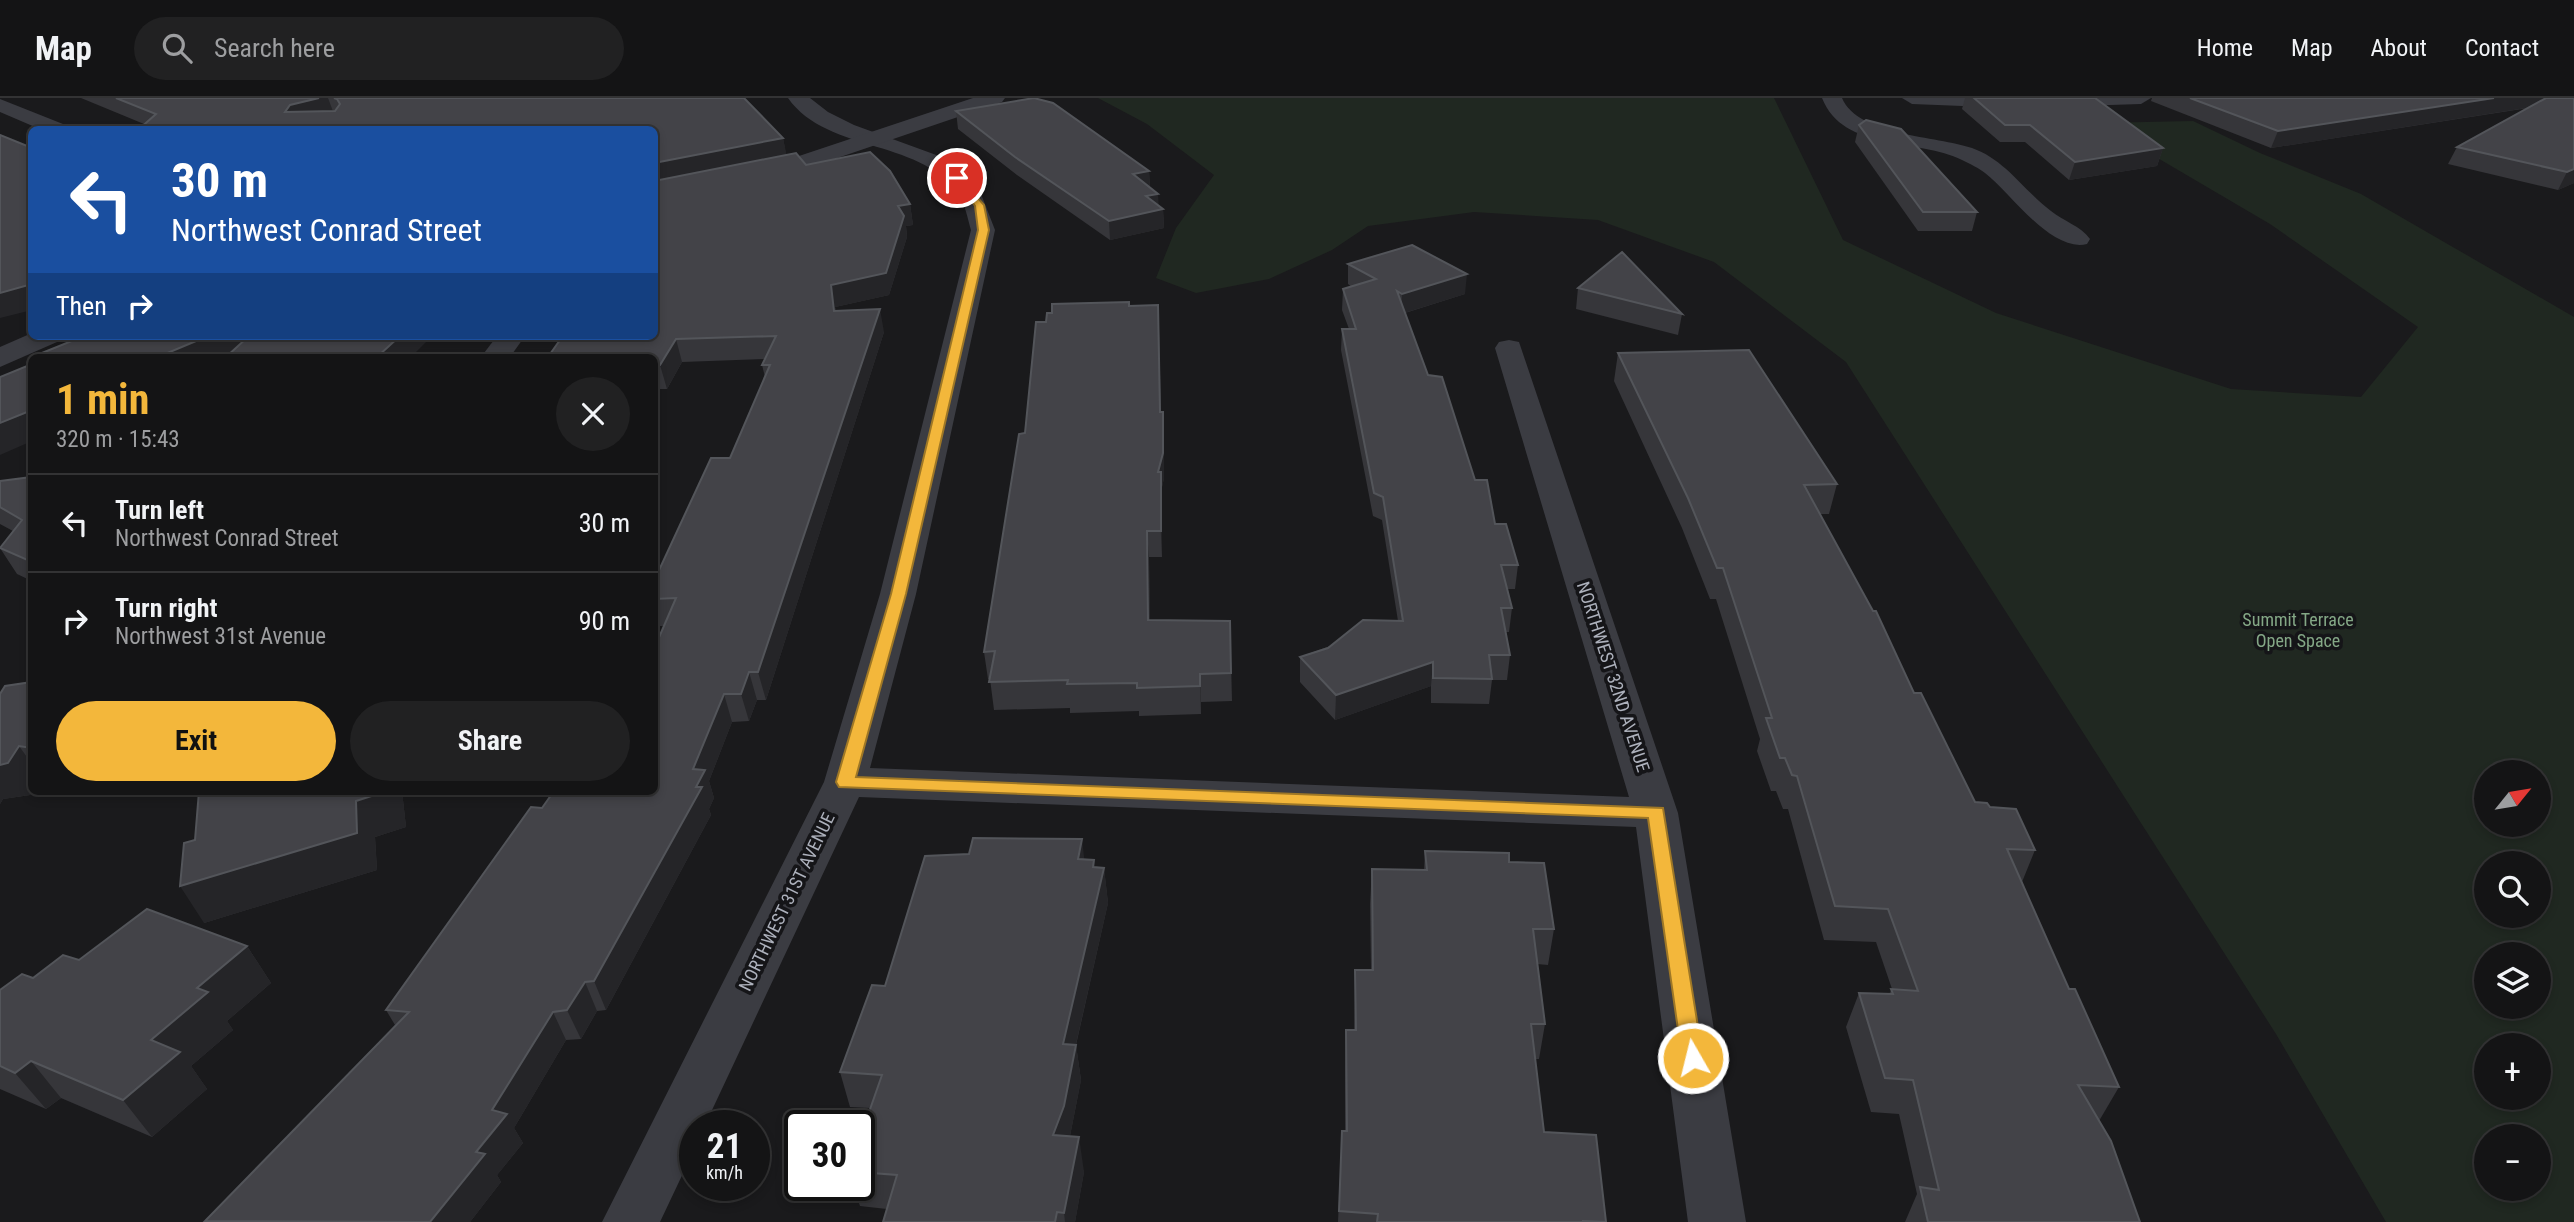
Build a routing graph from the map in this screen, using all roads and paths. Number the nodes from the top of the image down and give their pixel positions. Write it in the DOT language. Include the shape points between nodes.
graph roads {
  1 [pos="12,98"];
  2 [pos="798,98"];
  3 [pos="995,98"];
  4 [pos="1832,98"];
  5 [pos="1912,98"];
  6 [pos="2141,98"];
  7 [pos="0,103"];
  8 [pos="52,126"];
  9 [pos="877,139"];
  10 [pos="658,193"];
  11 [pos="2078,239"];
  12 [pos="38,340"];
  13 [pos="508,340"];
  14 [pos="1509,348"];
  15 [pos="497,354"];
  16 [pos="0,358"];
  17 [pos="845,782"];
  18 [pos="1657,813"];
  19 [pos="631,1222"];
  20 [pos="1717,1222"];
  1 -- 7 [label="street"];
  2 -- 9 [label="street, NORTHWEST 31ST AVENUE" via="828,122"];
  3 -- 9 [label="street"];
  4 -- 11 [label="street" via="1838,113 1857,125 1966,153 1993,168 2042,216"];
  5 -- 6 [label="street" via="2013,102"];
  7 -- 8 [label="street"];
  9 -- 10 [label="street" via="813,160"];
  9 -- 17 [label="street, NORTHWEST 31ST AVENUE" via="921,154 957,178 979,205 984,230 898,594"];
  12 -- 16 [label="street"];
  13 -- 15 [label="street"];
  14 -- 18 [label="street, NORTHWEST 32ND AVENUE"];
  17 -- 18 [label="street"];
  17 -- 19 [label="street, NORTHWEST 31ST AVENUE"];
  18 -- 20 [label="street, NORTHWEST 32ND AVENUE"];
}
